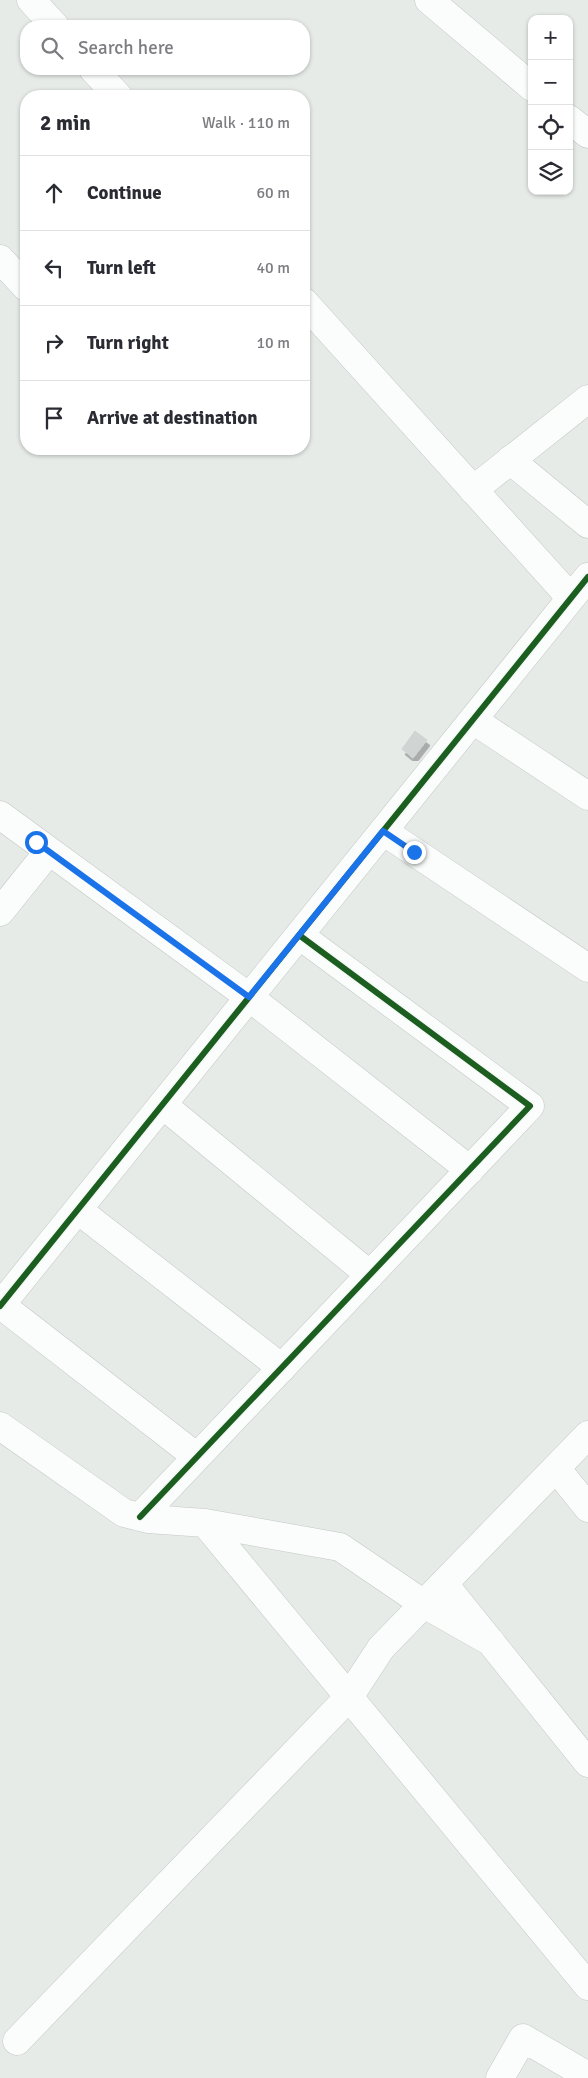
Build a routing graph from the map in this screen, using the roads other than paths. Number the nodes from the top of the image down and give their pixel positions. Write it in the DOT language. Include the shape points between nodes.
graph roads {
  1 [pos="31,0"];
  2 [pos="429,0"];
  3 [pos="49,20"];
  4 [pos="99,75"];
  5 [pos="528,84"];
  6 [pos="112,90"];
  7 [pos="573,121"];
  8 [pos="588,134"];
  9 [pos="0,259"];
  10 [pos="20,281"];
  11 [pos="310,309"];
  12 [pos="588,399"];
  13 [pos="510,460"];
  14 [pos="473,490"];
  15 [pos="588,524"];
  16 [pos="588,577"];
  17 [pos="571,598"];
  18 [pos="473,720"];
  19 [pos="588,796"];
  20 [pos="0,815"];
  21 [pos="383,831"];
  22 [pos="49,851"];
  23 [pos="0,912"];
  24 [pos="299,935"];
  25 [pos="588,968"];
  26 [pos="249,997"];
  27 [pos="163,1105"];
  28 [pos="470,1170"];
  29 [pos="78,1210"];
  30 [pos="370,1275"];
  31 [pos="0,1306"];
  32 [pos="282,1368"];
  33 [pos="0,1426"];
  34 [pos="588,1435"];
  35 [pos="196,1457"];
  36 [pos="556,1468"];
  37 [pos="588,1508"];
  38 [pos="140,1517"];
  39 [pos="205,1523"];
  40 [pos="444,1584"];
  41 [pos="424,1604"];
  42 [pos="491,1642"];
  43 [pos="349,1697"];
  44 [pos="588,1763"];
  45 [pos="588,1986"];
  46 [pos="17,2041"];
  47 [pos="588,2076"];
  48 [pos="500,2078"];
  1 -- 3 [label="street"];
  2 -- 5 [label="street"];
  4 -- 6 [label="street"];
  7 -- 8 [label="street"];
  9 -- 10 [label="street"];
  11 -- 14 [label="street"];
  12 -- 13 [label="street"];
  13 -- 14 [label="street"];
  13 -- 15 [label="street"];
  14 -- 17 [label="street"];
  16 -- 17 [label="street"];
  17 -- 18 [label="street"];
  18 -- 19 [label="street"];
  18 -- 21 [label="street"];
  20 -- 22 [label="street"];
  21 -- 24 [label="street"];
  21 -- 25 [label="street"];
  22 -- 23 [label="street"];
  22 -- 26 [label="street"];
  24 -- 26 [label="street"];
  24 -- 28 [label="street" via="530,1106"];
  26 -- 27 [label="street"];
  26 -- 28 [label="street"];
  27 -- 29 [label="street"];
  27 -- 30 [label="street"];
  28 -- 30 [label="street"];
  29 -- 31 [label="street"];
  29 -- 32 [label="street"];
  30 -- 32 [label="street"];
  31 -- 35 [label="street"];
  32 -- 35 [label="street"];
  33 -- 38 [label="street" via="124,1512"];
  34 -- 36 [label="street"];
  35 -- 38 [label="street"];
  36 -- 37 [label="street"];
  36 -- 40 [label="street"];
  38 -- 39 [label="street"];
  39 -- 41 [label="street" via="340,1547"];
  39 -- 43 [label="street"];
  40 -- 41 [label="street"];
  40 -- 42 [label="street"];
  41 -- 42 [label="street"];
  41 -- 43 [label="street" via="382,1648"];
  42 -- 44 [label="street"];
  43 -- 45 [label="street"];
  43 -- 46 [label="street"];
  47 -- 48 [label="street" via="523,2038"];
}
